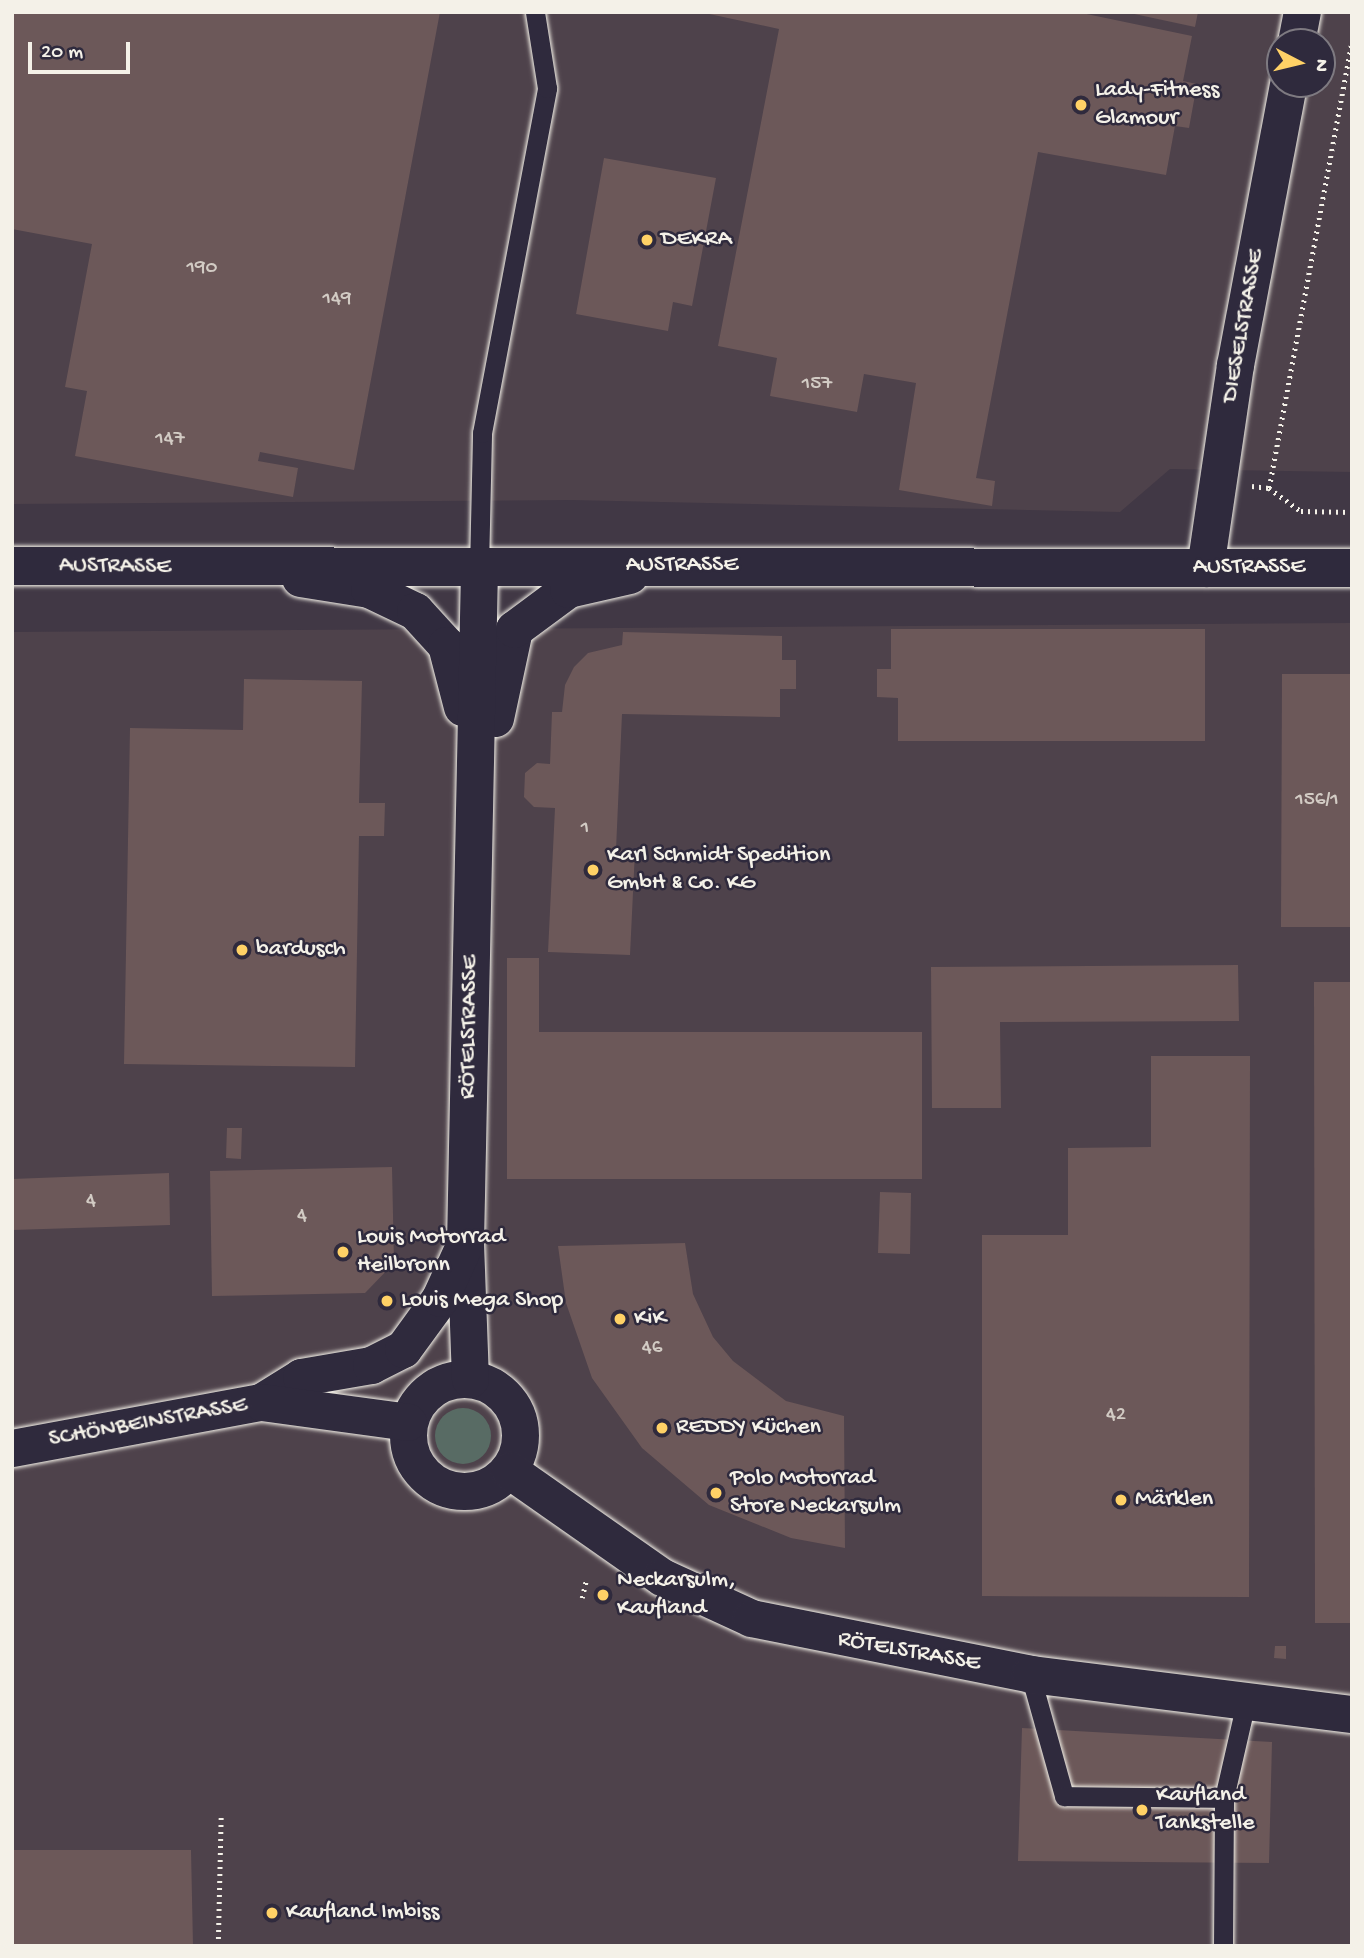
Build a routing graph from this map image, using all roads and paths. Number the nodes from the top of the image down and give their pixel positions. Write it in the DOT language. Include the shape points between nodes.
graph roads {
  1 [pos="535,12"];
  2 [pos="1352,41"];
  3 [pos="1286,98"];
  4 [pos="1217,482"];
  5 [pos="1269,488"];
  6 [pos="1352,512"];
  7 [pos="12,566"];
  8 [pos="666,566"];
  9 [pos="479,568"];
  10 [pos="1205,568"];
  11 [pos="1352,568"];
  12 [pos="235,569"];
  13 [pos="474,801"];
  14 [pos="466,1243"];
  15 [pos="470,1379"];
  16 [pos="261,1402"];
  17 [pos="408,1422"];
  18 [pos="12,1448"];
  19 [pos="509,1470"];
  20 [pos="586,1581"];
  21 [pos="582,1598"];
  22 [pos="1030,1674"];
  23 [pos="1246,1702"];
  24 [pos="1352,1714"];
  25 [pos="1224,1798"];
  26 [pos="221,1816"];
  27 [pos="218,1946"];
  28 [pos="390,1946"];
  29 [pos="464,1946"];
  30 [pos="1223,1946"];
  1 -- 9 [label="lane" via="547,88 482,433"];
  2 -- 5 [label="path"];
  3 -- 4 [label="street, DIESELSTRASSE"];
  4 -- 5 [label="path"];
  4 -- 10 [label="street, DIESELSTRASSE"];
  5 -- 6 [label="path" via="1301,512"];
  7 -- 12 [label="main road, AUSTRASSE"];
  8 -- 9 [label="main road, AUSTRASSE"];
  8 -- 10 [label="main road, AUSTRASSE"];
  8 -- 13 [label="street, RÖTELSTRASSE" via="568,589 514,629"];
  9 -- 12 [label="main road, AUSTRASSE"];
  9 -- 13 [label="street, RÖTELSTRASSE"];
  10 -- 11 [label="main road, AUSTRASSE"];
  12 -- 13 [label="street, RÖTELSTRASSE" via="369,589 415,611 446,645 456,669"];
  13 -- 14 [label="street, RÖTELSTRASSE"];
  14 -- 15 [label="street, RÖTELSTRASSE"];
  14 -- 16 [label="street, RÖTELSTRASSE" via="440,1298 403,1349 371,1365 301,1377"];
  15 -- 17 [label="street" via="438,1385 415,1407"];
  15 -- 19 [label="street" via="501,1392 519,1421 517,1455"];
  16 -- 17 [label="street, SCHÖNBEINSTRASSE"];
  16 -- 18 [label="street, SCHÖNBEINSTRASSE"];
  17 -- 19 [label="street" via="411,1456 432,1483 475,1491"];
  19 -- 22 [label="street, RÖTELSTRASSE" via="662,1577 751,1618"];
  20 -- 21 [label="path"];
  22 -- 23 [label="street, RÖTELSTRASSE"];
  22 -- 25 [label="lane" via="1064,1796"];
  23 -- 24 [label="street, RÖTELSTRASSE"];
  23 -- 25 [label="lane"];
  25 -- 30 [label="lane"];
  26 -- 27 [label="path"];
  28 -- 29 [label="path"];
}
